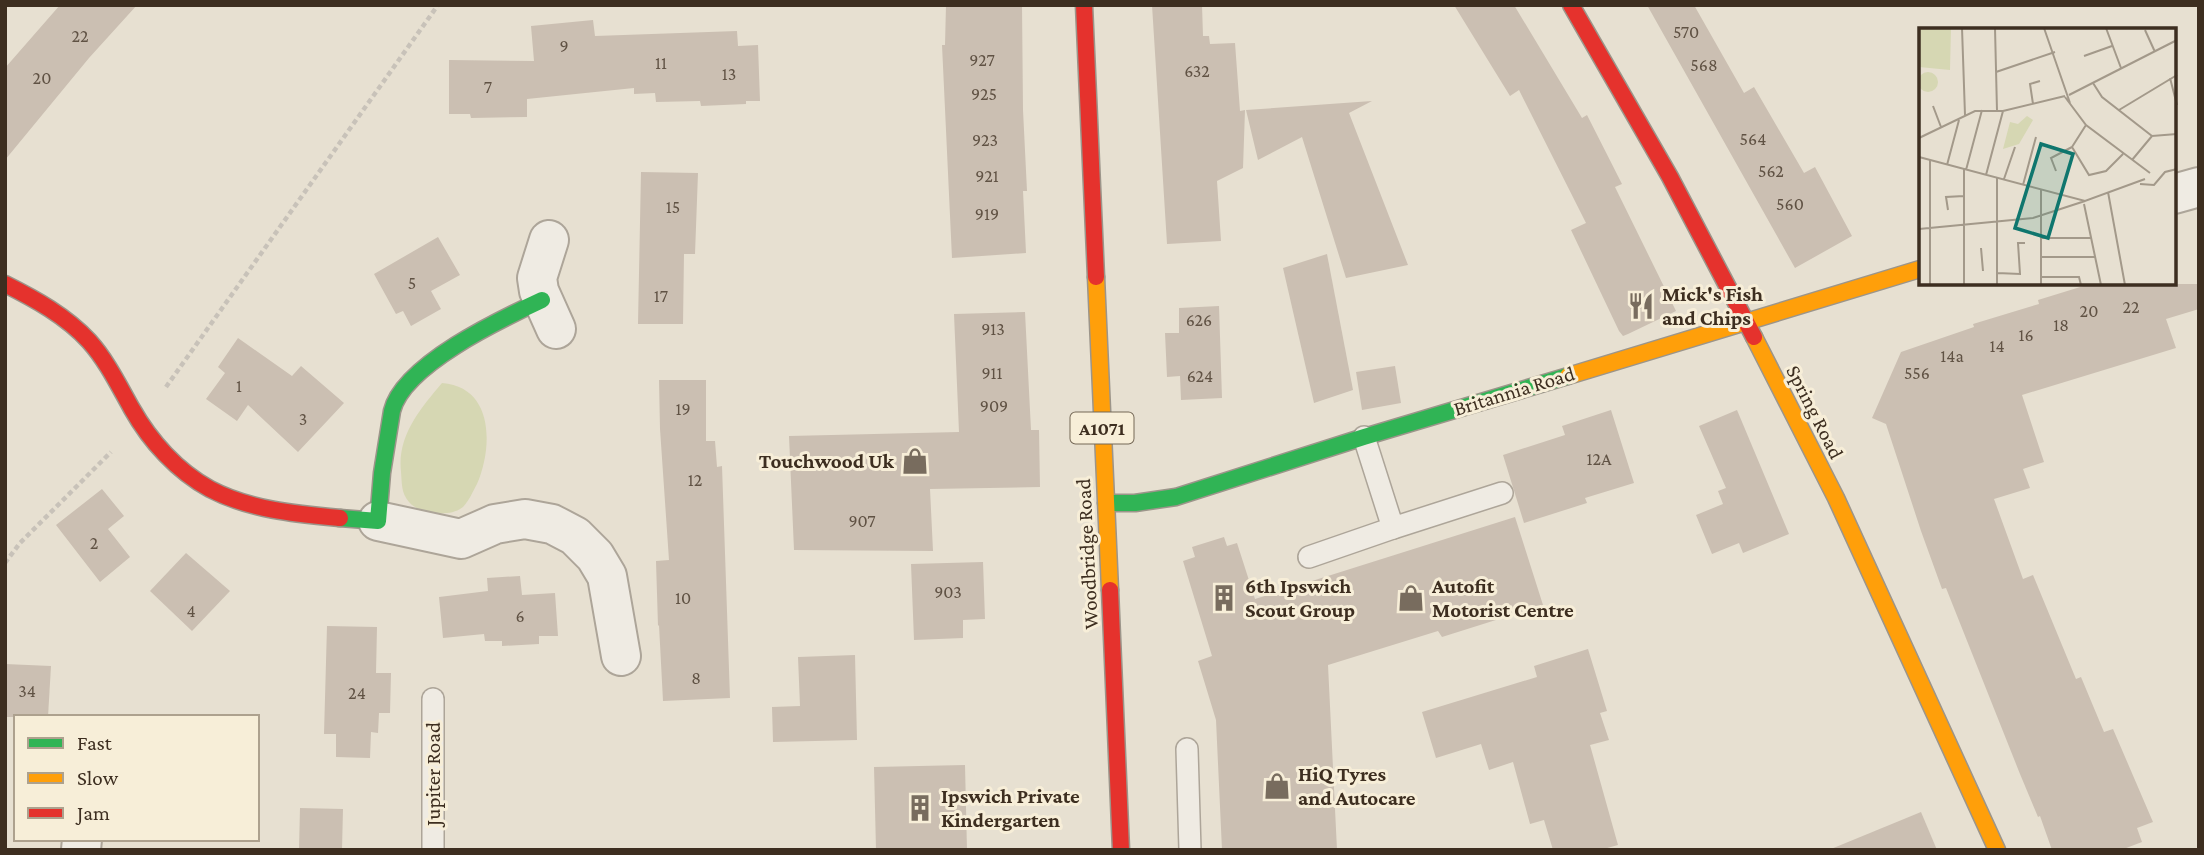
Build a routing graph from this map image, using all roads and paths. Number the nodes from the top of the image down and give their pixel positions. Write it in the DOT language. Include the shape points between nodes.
graph roads {
  1 [pos="438,5"];
  2 [pos="1084,5"];
  3 [pos="1571,5"];
  4 [pos="2199,187"];
  5 [pos="2176,193"];
  6 [pos="550,240"];
  7 [pos="1919,269"];
  8 [pos="5,284"];
  9 [pos="549,315"];
  10 [pos="1746,321"];
  11 [pos="140,423"];
  12 [pos="1364,437"];
  13 [pos="1502,493"];
  14 [pos="1106,503"];
  15 [pos="378,521"];
  16 [pos="1393,528"];
  17 [pos="1310,557"];
  18 [pos="5,563"];
  19 [pos="621,656"];
  20 [pos="433,699"];
  21 [pos="1187,749"];
  22 [pos="432,850"];
  23 [pos="1121,850"];
  24 [pos="1190,850"];
  25 [pos="1997,850"];
  1 -- 11 [label="path"];
  2 -- 14 [label="street, Woodbridge Road / A1071"];
  3 -- 10 [label="street, Spring Road"];
  4 -- 5 [label="street"];
  6 -- 9 [label="street" via="537,278"];
  7 -- 10 [label="street, Britannia Road"];
  8 -- 11 [label="street" via="53,310 89,341 110,368"];
  9 -- 15 [label="street" via="509,315 408,382 394,403"];
  10 -- 12 [label="street, Britannia Road"];
  10 -- 25 [label="street, Spring Road" via="1836,498"];
  11 -- 15 [label="street" via="163,452 220,494 300,513"];
  11 -- 18 [label="path"];
  12 -- 14 [label="street, Britannia Road" via="1176,497"];
  12 -- 16 [label="lane"];
  13 -- 16 [label="lane"];
  14 -- 23 [label="street, Woodbridge Road / A1071"];
  15 -- 19 [label="street" via="461,540 495,524 525,519 552,524 575,536 607,576"];
  16 -- 17 [label="lane"];
  20 -- 22 [label="lane, Jupiter Road"];
  21 -- 24 [label="lane"];
}
